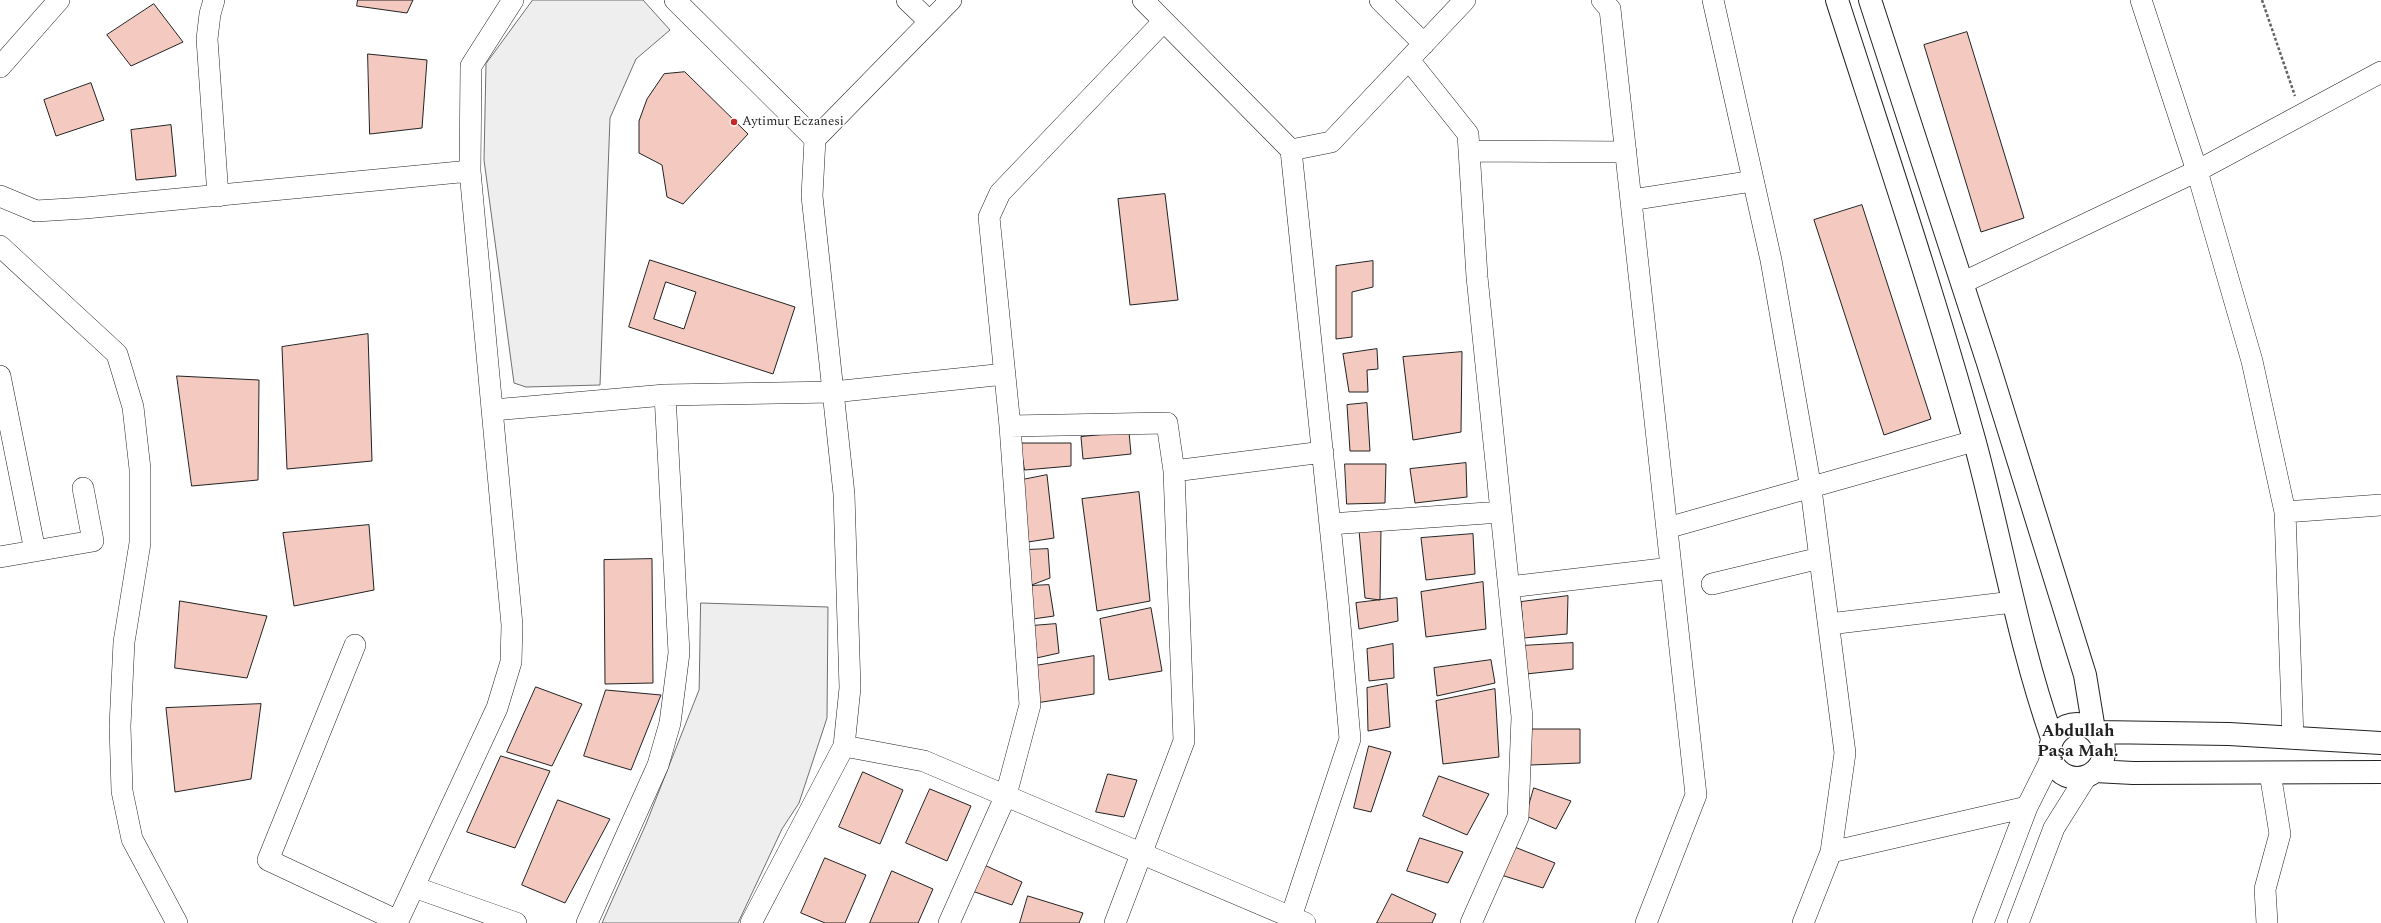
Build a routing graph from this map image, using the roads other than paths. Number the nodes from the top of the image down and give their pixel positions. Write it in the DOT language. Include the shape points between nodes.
graph roads {
  1 [pos="59,0"];
  2 [pos="214,0"];
  3 [pos="513,0"];
  4 [pos="675,0"];
  5 [pos="907,0"];
  6 [pos="951,0"];
  7 [pos="1143,0"];
  8 [pos="1380,0"];
  9 [pos="1465,0"];
  10 [pos="1602,0"];
  11 [pos="1712,0"];
  12 [pos="1837,0"];
  13 [pos="1870,0"];
  14 [pos="2141,0"];
  15 [pos="929,21"];
  16 [pos="1163,22"];
  17 [pos="1424,44"];
  18 [pos="1409,60"];
  19 [pos="0,67"];
  20 [pos="2381,72"];
  21 [pos="815,139"];
  22 [pos="1291,150"];
  23 [pos="1469,151"];
  24 [pos="1626,152"];
  25 [pos="470,171"];
  26 [pos="2197,171"];
  27 [pos="1753,182"];
  28 [pos="0,196"];
  29 [pos="218,196"];
  30 [pos="1631,200"];
  31 [pos="0,246"];
  32 [pos="1962,283"];
  33 [pos="1005,374"];
  34 [pos="0,376"];
  35 [pos="833,392"];
  36 [pos="665,395"];
  37 [pos="493,410"];
  38 [pos="1010,426"];
  39 [pos="1974,441"];
  40 [pos="1323,452"];
  41 [pos="1174,471"];
  42 [pos="83,488"];
  43 [pos="1811,489"];
  44 [pos="2381,505"];
  45 [pos="1501,512"];
  46 [pos="2285,512"];
  47 [pos="1330,524"];
  48 [pos="1667,528"];
  49 [pos="34,551"];
  50 [pos="0,557"];
  51 [pos="1820,558"];
  52 [pos="1671,568"];
  53 [pos="1712,584"];
  54 [pos="1509,587"];
  55 [pos="2013,602"];
  56 [pos="1829,624"];
  57 [pos="355,645"];
  58 [pos="2096,731"];
  59 [pos="2293,738"];
  60 [pos="2381,743"];
  61 [pos="844,746"];
  62 [pos="2052,749"];
  63 [pos="2381,772"];
  64 [pos="2270,773"];
  65 [pos="2090,774"];
  66 [pos="1006,796"];
  67 [pos="2027,807"];
  68 [pos="1831,852"];
  69 [pos="1142,854"];
  70 [pos="414,887"];
  71 [pos="1295,921"];
  72 [pos="398,922"];
  73 [pos="177,923"];
  74 [pos="516,923"];
  75 [pos="587,923"];
  76 [pos="751,923"];
  77 [pos="949,923"];
  78 [pos="1115,923"];
  79 [pos="1471,923"];
  80 [pos="1646,923"];
  81 [pos="1803,923"];
  82 [pos="1983,923"];
  83 [pos="2018,923"];
  84 [pos="2267,923"];
  1 -- 19 [label="street"];
  2 -- 29 [label="street" via="208,39"];
  3 -- 25 [label="street" via="471,66"];
  4 -- 21 [label="street"];
  5 -- 15 [label="street"];
  6 -- 15 [label="street"];
  7 -- 16 [label="street"];
  8 -- 17 [label="street"];
  9 -- 17 [label="street"];
  10 -- 24 [label="street" via="1610,9"];
  11 -- 27 [label="street"];
  12 -- 39 [label="main road" via="1932,296"];
  13 -- 32 [label="main road"];
  14 -- 26 [label="street"];
  15 -- 21 [label="street"];
  16 -- 22 [label="street"];
  16 -- 33 [label="street" via="1000,193 989,217"];
  17 -- 18 [label="street"];
  18 -- 22 [label="street" via="1331,142"];
  18 -- 23 [label="street" via="1468,134"];
  20 -- 26 [label="street"];
  21 -- 35 [label="street" via="812,196"];
  22 -- 40 [label="street"];
  23 -- 24 [label="street"];
  23 -- 45 [label="street" via="1477,278"];
  24 -- 30 [label="street"];
  25 -- 29 [label="street"];
  25 -- 37 [label="street"];
  26 -- 32 [label="street"];
  26 -- 46 [label="street" via="2252,361"];
  27 -- 30 [label="street"];
  27 -- 43 [label="street" via="1771,260"];
  28 -- 29 [label="street" via="36,211"];
  30 -- 48 [label="street"];
  31 -- 73 [label="street" via="117,354 133,406 140,469 140,543 124,642 120,726 122,791 132,839"];
  32 -- 58 [label="main road" via="2085,674"];
  33 -- 35 [label="street"];
  33 -- 38 [label="street"];
  34 -- 49 [label="street"];
  35 -- 36 [label="street"];
  35 -- 61 [label="street" via="844,494 850,688"];
  36 -- 37 [label="street"];
  36 -- 75 [label="street" via="679,653 670,723 658,765"];
  37 -- 70 [label="street" via="512,625 511,662 496,708"];
  38 -- 41 [label="street" via="1167,423"];
  38 -- 66 [label="street" via="1030,705"];
  39 -- 43 [label="street"];
  39 -- 55 [label="main road"];
  40 -- 41 [label="street"];
  40 -- 47 [label="street"];
  41 -- 69 [label="street" via="1184,741"];
  42 -- 49 [label="street" via="93,541"];
  43 -- 48 [label="street"];
  43 -- 51 [label="street"];
  44 -- 46 [label="street"];
  45 -- 47 [label="street"];
  45 -- 54 [label="street"];
  46 -- 59 [label="street"];
  47 -- 71 [label="street" via="1350,739"];
  48 -- 52 [label="street"];
  49 -- 50 [label="street"];
  51 -- 53 [label="street"];
  51 -- 56 [label="street"];
  52 -- 54 [label="street"];
  52 -- 80 [label="street" via="1696,795"];
  54 -- 79 [label="street" via="1522,717 1518,817"];
  55 -- 56 [label="street"];
  55 -- 62 [label="main road"];
  56 -- 68 [label="street" via="1845,753"];
  57 -- 72 [label="street" via="268,860"];
  58 -- 59 [label="main road"];
  58 -- 62 [label="main road" via="2079,723 2068,724 2059,730"];
  58 -- 65 [label="main road" via="2103,742 2104,752 2102,763"];
  59 -- 60 [label="main road"];
  61 -- 66 [label="street" via="924,761"];
  61 -- 76 [label="street"];
  62 -- 65 [label="main road" via="2056,768 2065,775 2075,778"];
  62 -- 67 [label="street"];
  63 -- 64 [label="main road"];
  64 -- 65 [label="main road"];
  64 -- 84 [label="street" via="2280,834 2265,889"];
  65 -- 83 [label="street" via="2054,828"];
  66 -- 69 [label="street"];
  66 -- 77 [label="street"];
  67 -- 68 [label="street"];
  67 -- 82 [label="street"];
  68 -- 81 [label="street"];
  69 -- 71 [label="street"];
  69 -- 78 [label="street"];
  70 -- 72 [label="street"];
  70 -- 74 [label="street"];
}
